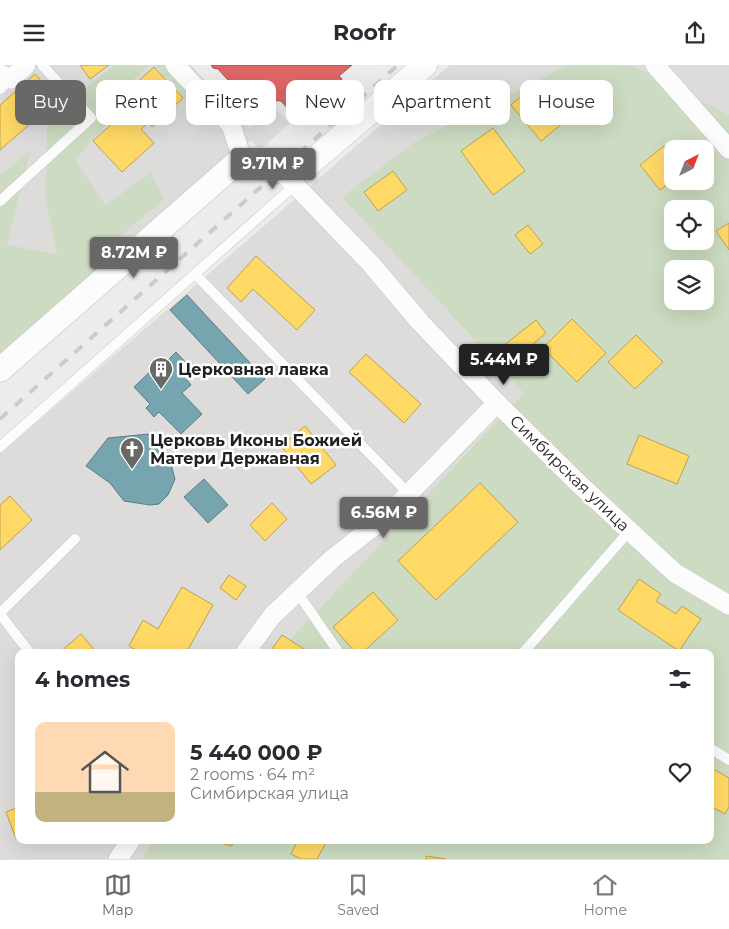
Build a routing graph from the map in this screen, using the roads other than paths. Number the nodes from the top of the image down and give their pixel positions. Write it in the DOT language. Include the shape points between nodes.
graph roads {
  1 [pos="26,65"];
  2 [pos="42,65"];
  3 [pos="175,65"];
  4 [pos="425,65"];
  5 [pos="655,65"];
  6 [pos="4,81"];
  7 [pos="729,149"];
  8 [pos="242,158"];
  9 [pos="287,178"];
  10 [pos="0,201"];
  11 [pos="195,274"];
  12 [pos="0,370"];
  13 [pos="497,403"];
  14 [pos="0,447"];
  15 [pos="408,493"];
  16 [pos="624,537"];
  17 [pos="75,539"];
  18 [pos="297,592"];
  19 [pos="729,605"];
  20 [pos="0,613"];
  21 [pos="27,649"];
  22 [pos="248,649"];
  23 [pos="336,649"];
  24 [pos="526,649"];
  25 [pos="714,750"];
  26 [pos="729,761"];
  27 [pos="128,844"];
  28 [pos="118,859"];
  1 -- 6 [label="street"];
  2 -- 10 [label="lane" via="91,118"];
  3 -- 8 [label="street" via="231,125"];
  4 -- 9 [label="street" via="309,164"];
  5 -- 7 [label="street"];
  8 -- 9 [label="street"];
  8 -- 12 [label="street"];
  9 -- 11 [label="lane"];
  9 -- 13 [label="street, Симбирская улица" via="371,264 420,322"];
  11 -- 14 [label="lane"];
  11 -- 15 [label="lane"];
  13 -- 15 [label="street"];
  13 -- 19 [label="street, Симбирская улица" via="675,573"];
  15 -- 18 [label="street" via="386,516"];
  16 -- 24 [label="lane"];
  17 -- 20 [label="lane"];
  18 -- 22 [label="street" via="272,616"];
  18 -- 23 [label="lane"];
  20 -- 21 [label="lane"];
  25 -- 26 [label="lane"];
  27 -- 28 [label="street"];
}
